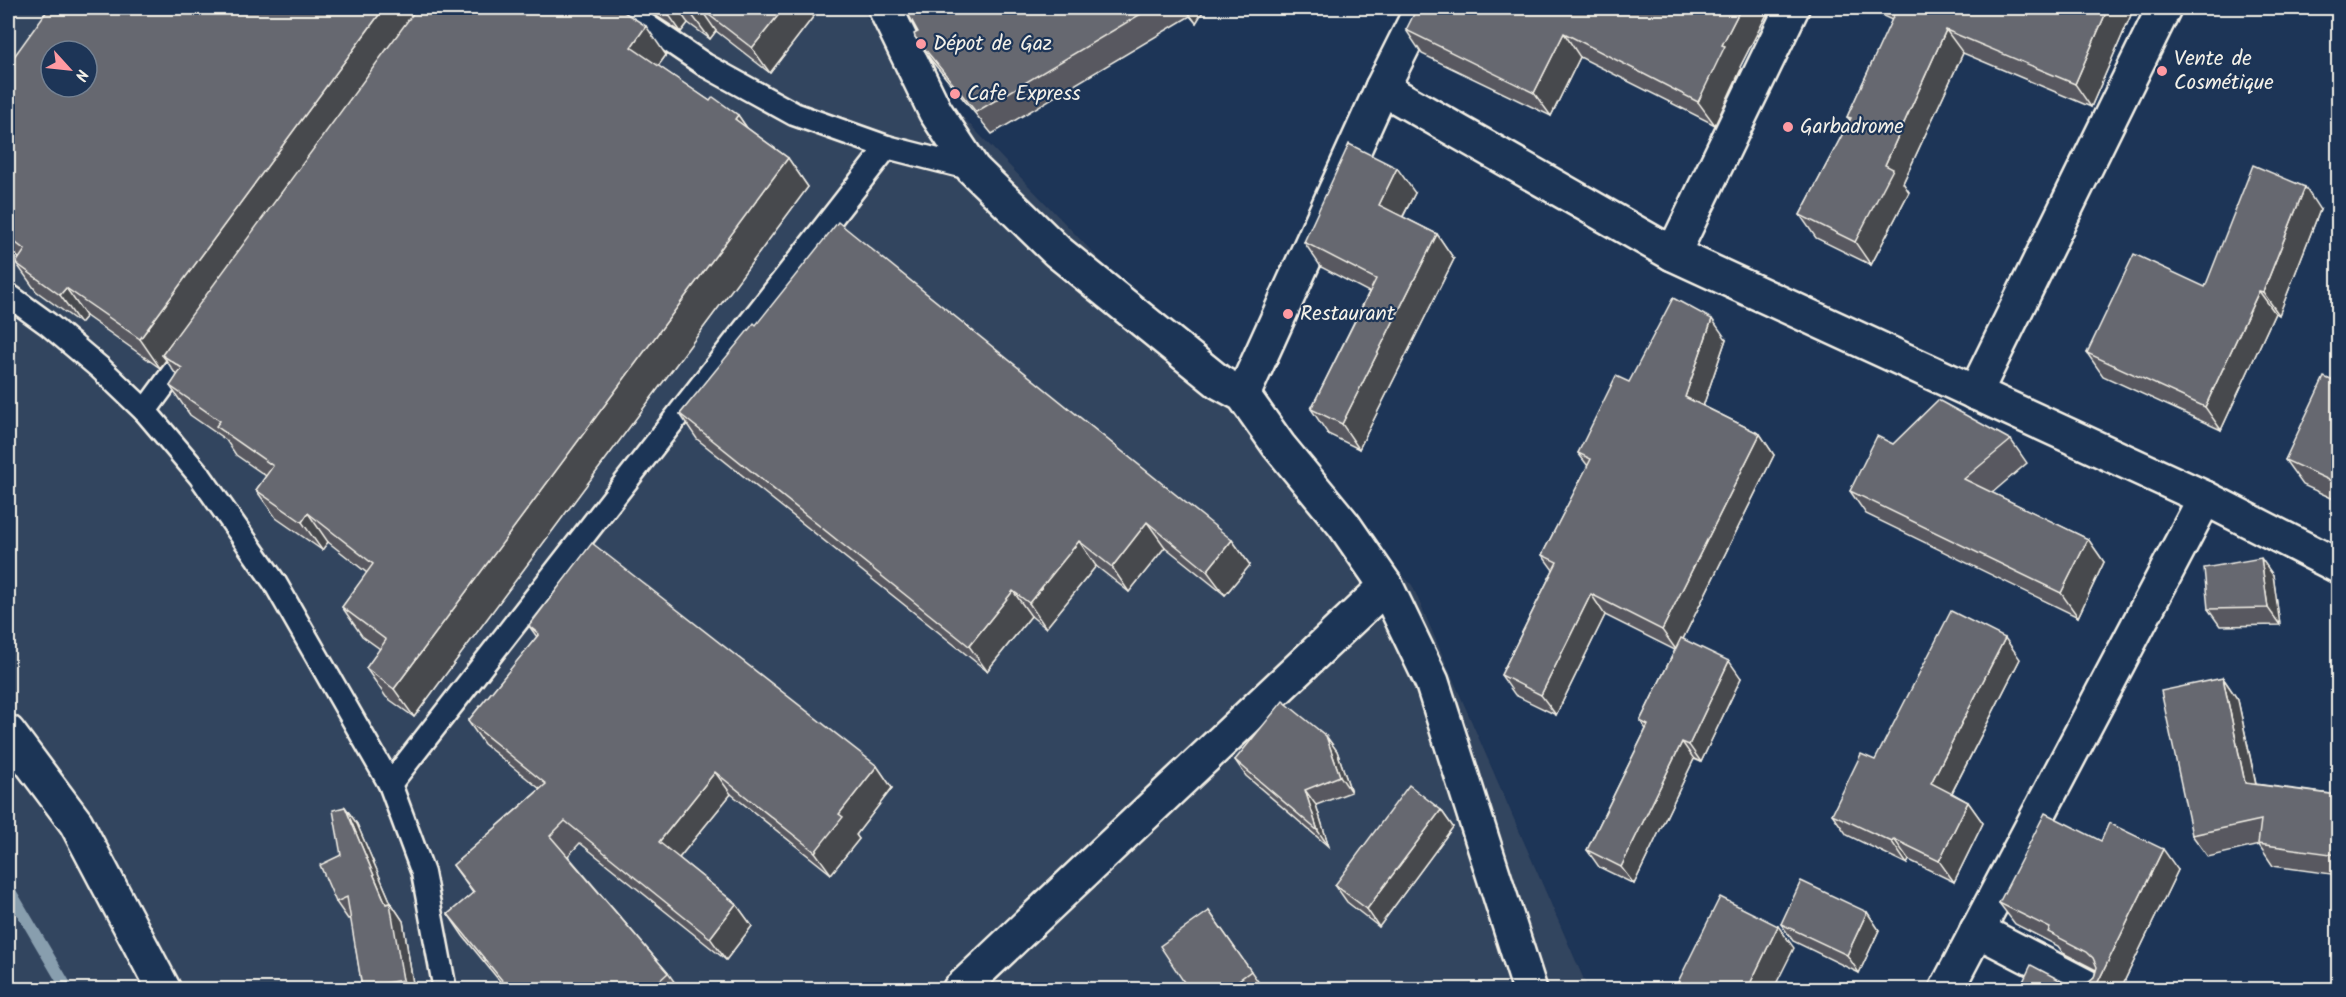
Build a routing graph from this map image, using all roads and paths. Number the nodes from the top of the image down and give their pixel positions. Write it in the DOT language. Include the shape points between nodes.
graph roads {
  1 [pos="621,8"];
  2 [pos="885,8"];
  3 [pos="1422,8"];
  4 [pos="1792,8"];
  5 [pos="2164,8"];
  6 [pos="1382,88"];
  7 [pos="887,147"];
  8 [pos="973,169"];
  9 [pos="1673,254"];
  10 [pos="8,295"];
  11 [pos="201,334"];
  12 [pos="1975,393"];
  13 [pos="1243,395"];
  14 [pos="145,411"];
  15 [pos="2205,498"];
  16 [pos="2338,566"];
  17 [pos="1386,586"];
  18 [pos="8,732"];
  19 [pos="390,784"];
  20 [pos="1977,930"];
  21 [pos="164,990"];
  22 [pos="445,990"];
  23 [pos="960,990"];
  24 [pos="1530,990"];
  25 [pos="1946,990"];
  26 [pos="2093,990"];
  1 -- 7 [label="lane" via="705,65 794,114"];
  2 -- 8 [label="street" via="935,111"];
  3 -- 6 [label="street"];
  4 -- 9 [label="street"];
  5 -- 12 [label="street"];
  6 -- 9 [label="street"];
  6 -- 13 [label="street"];
  7 -- 8 [label="lane"];
  7 -- 19 [label="lane"];
  8 -- 13 [label="street" via="1057,251 1219,382"];
  9 -- 12 [label="street"];
  10 -- 14 [label="lane" via="100,368"];
  11 -- 14 [label="lane"];
  12 -- 15 [label="street"];
  13 -- 17 [label="street"];
  14 -- 19 [label="lane" via="200,476 275,583"];
  15 -- 16 [label="street"];
  15 -- 20 [label="street"];
  17 -- 23 [label="street"];
  17 -- 24 [label="street" via="1432,682"];
  18 -- 21 [label="street" via="76,823"];
  19 -- 22 [label="lane" via="423,873"];
  20 -- 25 [label="street"];
  20 -- 26 [label="street"];
}
